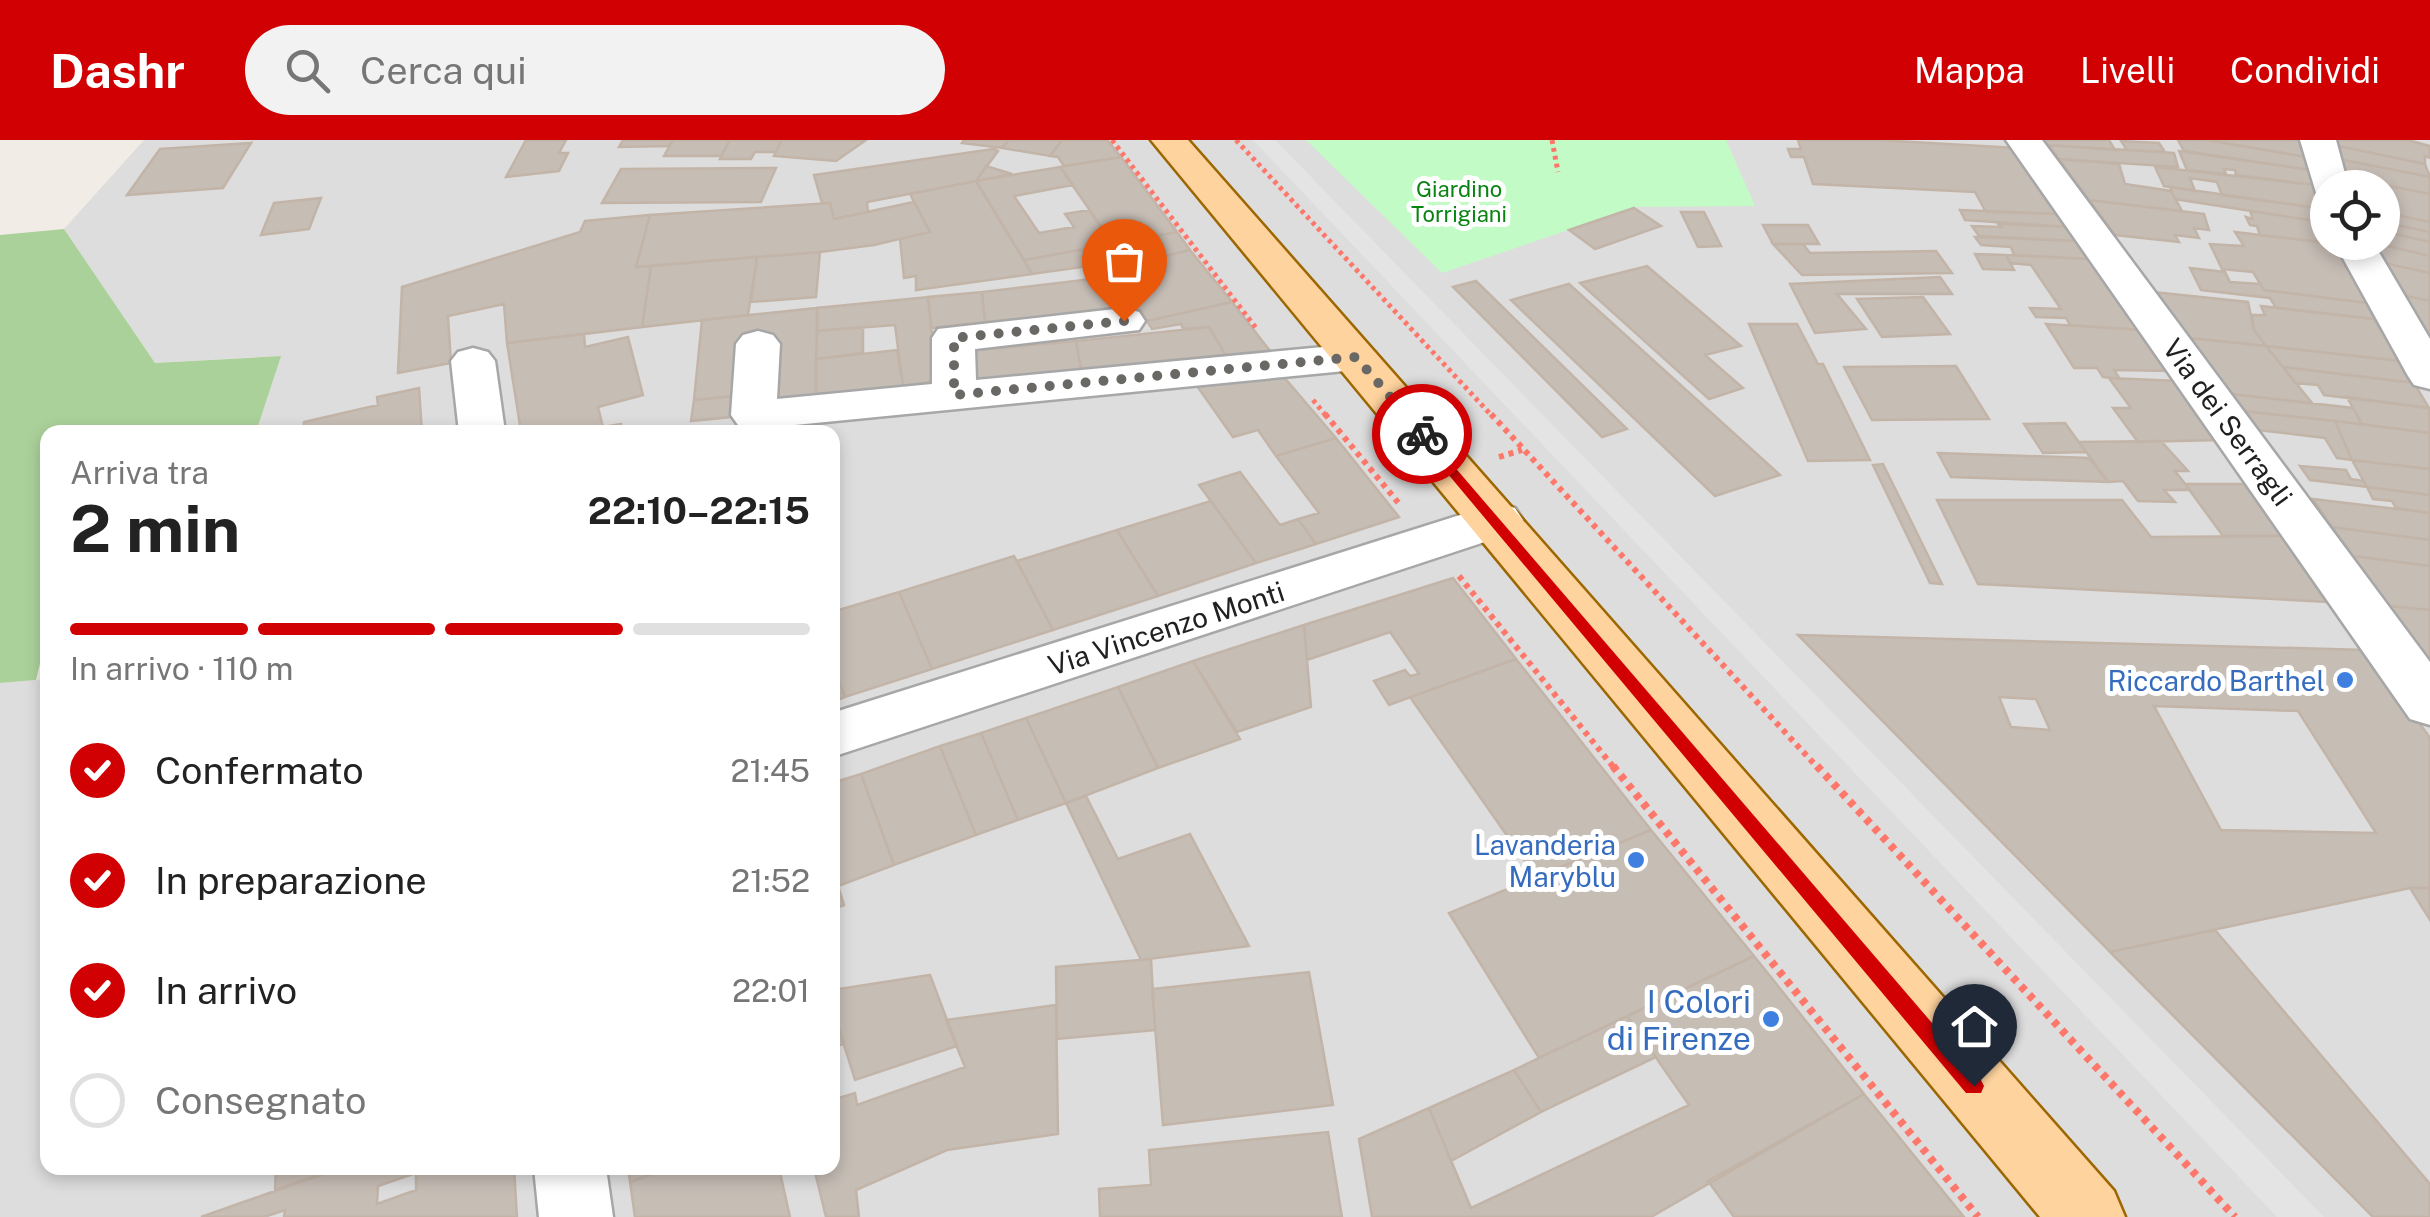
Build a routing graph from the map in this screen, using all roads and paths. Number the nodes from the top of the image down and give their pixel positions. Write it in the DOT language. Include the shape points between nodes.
graph roads {
  1 [pos="1169,140"];
  2 [pos="1236,140"];
  3 [pos="1552,140"];
  4 [pos="2024,140"];
  5 [pos="2318,140"];
  6 [pos="2326,170"];
  7 [pos="1558,172"];
  8 [pos="2363,260"];
  9 [pos="1124,321"];
  10 [pos="758,344"];
  11 [pos="1356,357"];
  12 [pos="473,361"];
  13 [pos="2430,376"];
  14 [pos="954,395"];
  15 [pos="481,425"];
  16 [pos="1498,520"];
  17 [pos="1456,572"];
  18 [pos="2430,704"];
  19 [pos="840,732"];
  20 [pos="571,1175"];
  21 [pos="576,1217"];
  22 [pos="1978,1217"];
  23 [pos="2088,1217"];
  24 [pos="2236,1217"];
  1 -- 11 [label="main road"];
  2 -- 24 [label="path"];
  3 -- 7 [label="path"];
  4 -- 18 [label="street, Via dei Serragli"];
  5 -- 6 [label="street"];
  8 -- 13 [label="street"];
  9 -- 14 [label="street" via="954,338"];
  10 -- 14 [label="street" via="754,415"];
  11 -- 14 [label="street"];
  11 -- 16 [label="main road"];
  12 -- 15 [label="street"];
  16 -- 19 [label="street, Via Vincenzo Monti"];
  16 -- 23 [label="main road"];
  17 -- 22 [label="path"];
  20 -- 21 [label="street"];
}
